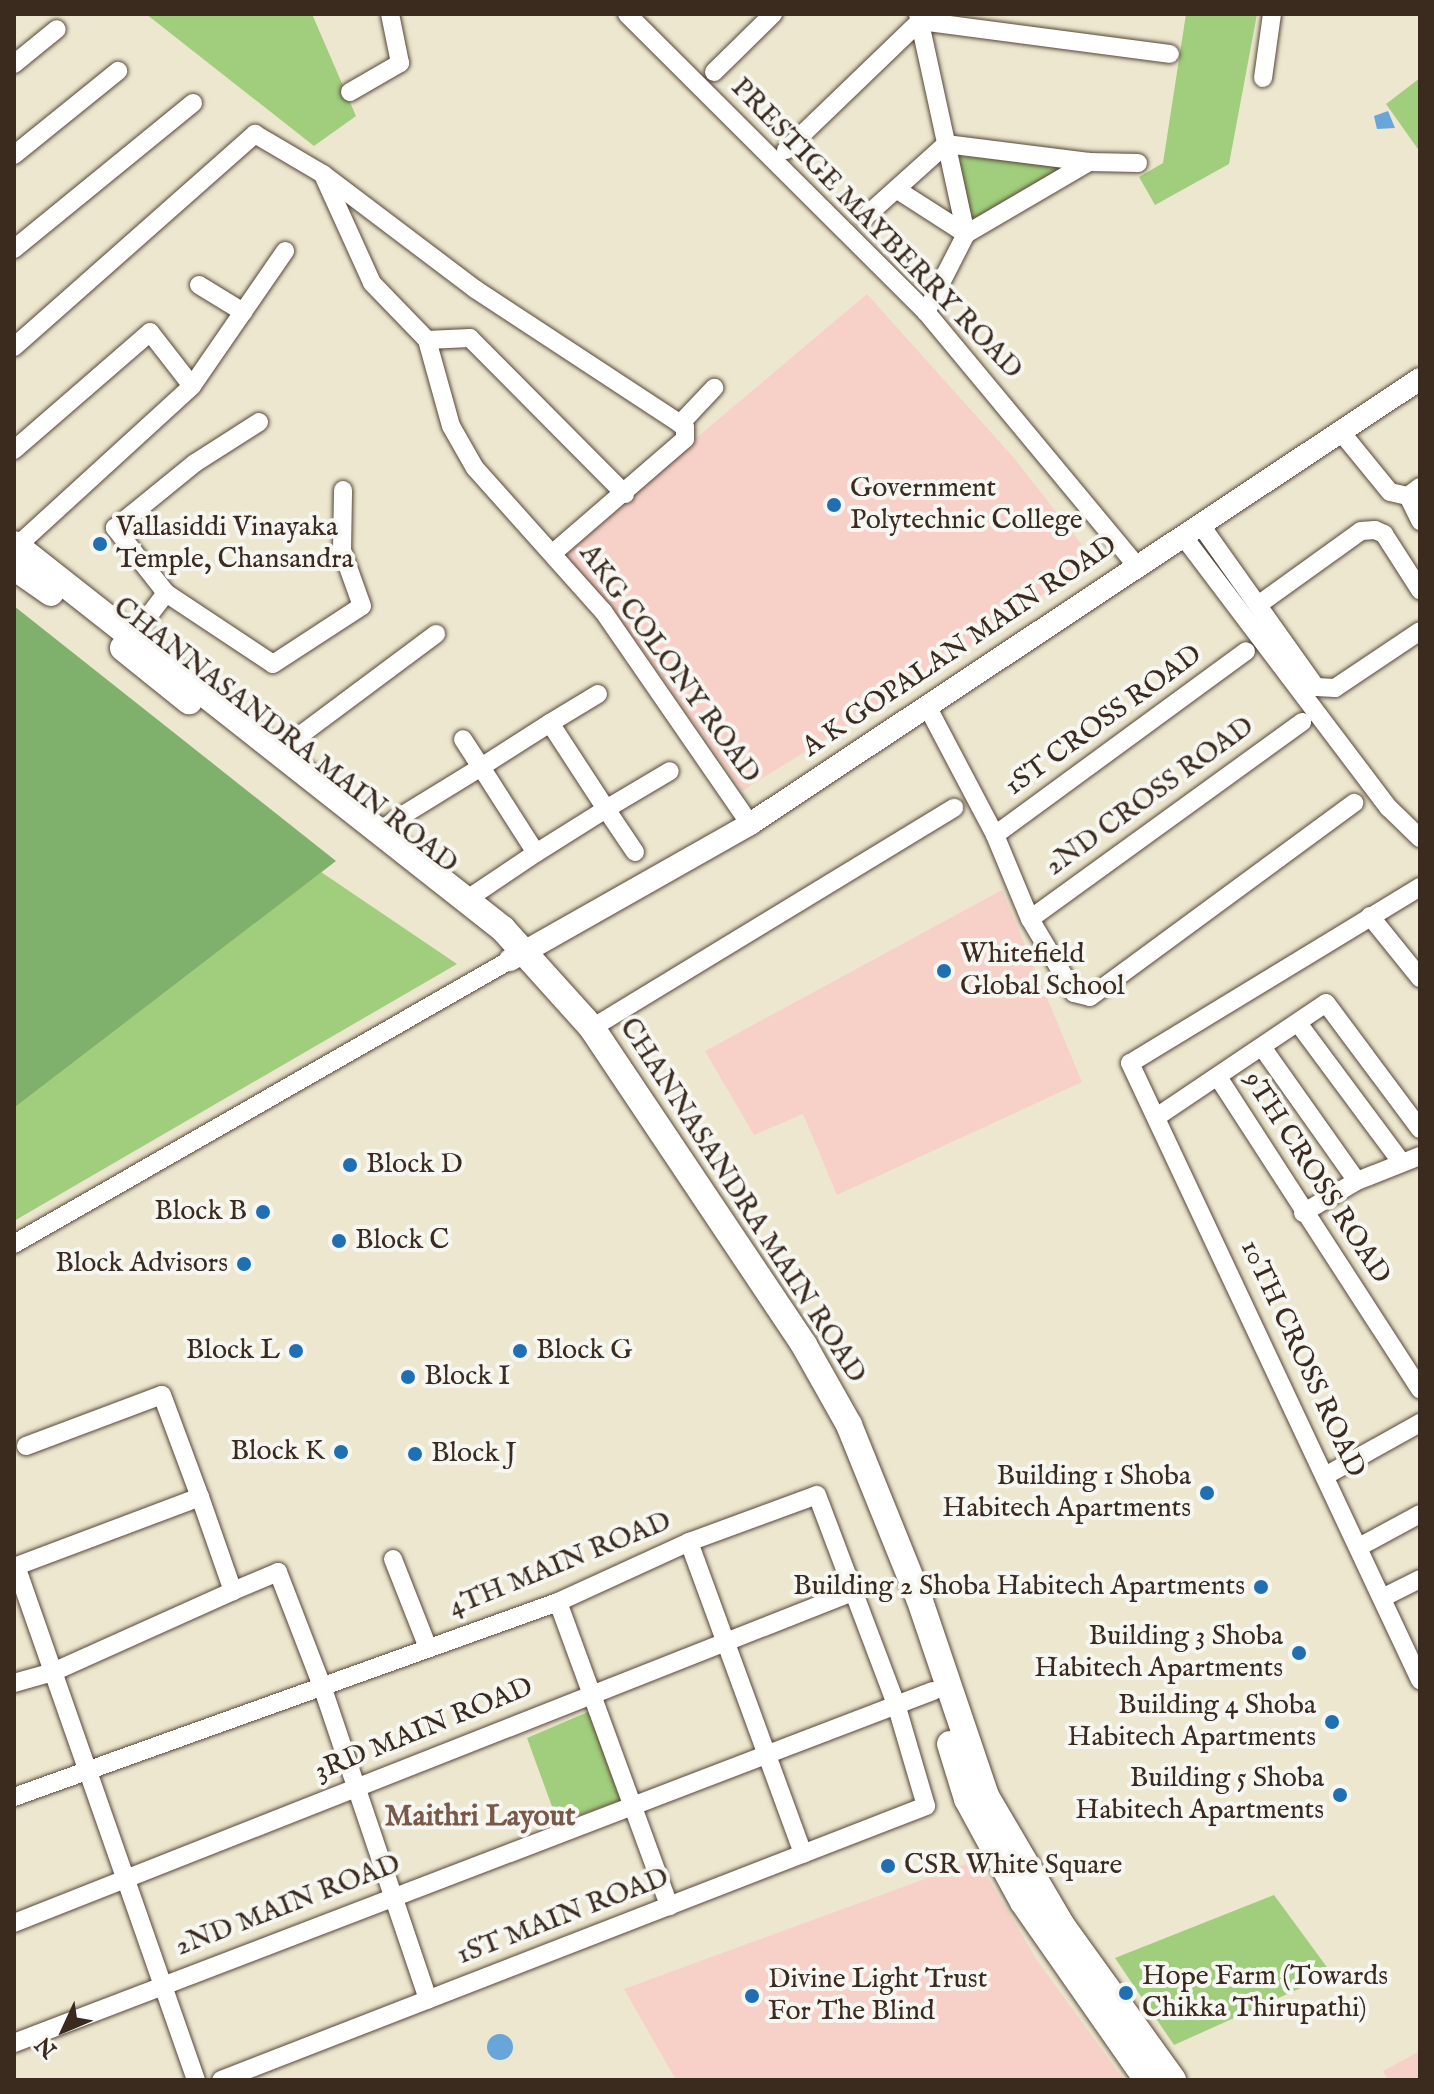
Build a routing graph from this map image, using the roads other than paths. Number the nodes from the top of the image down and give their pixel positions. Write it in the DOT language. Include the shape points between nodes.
graph roads {
  1 [pos="390,14"];
  2 [pos="627,14"];
  3 [pos="773,14"];
  4 [pos="1272,14"];
  5 [pos="919,17"];
  6 [pos="57,29"];
  7 [pos="1170,54"];
  8 [pos="14,64"];
  9 [pos="118,71"];
  10 [pos="714,72"];
  11 [pos="1263,78"];
  12 [pos="350,92"];
  13 [pos="193,103"];
  14 [pos="946,144"];
  15 [pos="786,150"];
  16 [pos="14,155"];
  17 [pos="1089,162"];
  18 [pos="1138,163"];
  19 [pos="323,174"];
  20 [pos="896,189"];
  21 [pos="865,217"];
  22 [pos="966,234"];
  23 [pos="14,249"];
  24 [pos="285,251"];
  25 [pos="199,285"];
  26 [pos="243,312"];
  27 [pos="926,312"];
  28 [pos="427,340"];
  29 [pos="14,347"];
  30 [pos="1420,379"];
  31 [pos="192,386"];
  32 [pos="714,388"];
  33 [pos="259,422"];
  34 [pos="680,424"];
  35 [pos="1341,432"];
  36 [pos="14,450"];
  37 [pos="343,490"];
  38 [pos="1414,492"];
  39 [pos="625,494"];
  40 [pos="1420,521"];
  41 [pos="1191,530"];
  42 [pos="15,552"];
  43 [pos="553,553"];
  44 [pos="1136,565"];
  45 [pos="1420,590"];
  46 [pos="166,593"];
  47 [pos="1258,605"];
  48 [pos="1420,631"];
  49 [pos="436,634"];
  50 [pos="129,642"];
  51 [pos="1246,651"];
  52 [pos="598,694"];
  53 [pos="927,706"];
  54 [pos="1302,722"];
  55 [pos="550,723"];
  56 [pos="463,739"];
  57 [pos="279,751"];
  58 [pos="481,767"];
  59 [pos="670,771"];
  60 [pos="1354,803"];
  61 [pos="954,808"];
  62 [pos="606,809"];
  63 [pos="750,824"];
  64 [pos="381,831"];
  65 [pos="995,835"];
  66 [pos="1420,838"];
  67 [pos="635,852"];
  68 [pos="536,853"];
  69 [pos="1420,887"];
  70 [pos="466,900"];
  71 [pos="1370,916"];
  72 [pos="1030,919"];
  73 [pos="518,955"];
  74 [pos="1420,978"];
  75 [pos="1298,1023"];
  76 [pos="592,1028"];
  77 [pos="1262,1047"];
  78 [pos="1218,1077"];
  79 [pos="1158,1116"];
  80 [pos="1420,1129"];
  81 [pos="1420,1156"];
  82 [pos="1402,1163"];
  83 [pos="1357,1181"];
  84 [pos="1303,1213"];
  85 [pos="14,1244"];
  86 [pos="1420,1389"];
  87 [pos="1420,1423"];
  88 [pos="26,1446"];
  89 [pos="1325,1476"];
  90 [pos="200,1497"];
  91 [pos="877,1511"];
  92 [pos="1420,1514"];
  93 [pos="689,1542"];
  94 [pos="1359,1547"];
  95 [pos="393,1559"];
  96 [pos="1420,1579"];
  97 [pos="233,1591"];
  98 [pos="855,1591"];
  99 [pos="18,1594"];
  100 [pos="1382,1598"];
  101 [pos="558,1602"];
  102 [pos="726,1642"];
  103 [pos="428,1648"];
  104 [pos="53,1672"];
  105 [pos="1420,1680"];
  106 [pos="14,1683"];
  107 [pos="322,1686"];
  108 [pos="933,1691"];
  109 [pos="592,1694"];
  110 [pos="900,1703"];
  111 [pos="767,1753"];
  112 [pos="87,1771"];
  113 [pos="357,1787"];
  114 [pos="14,1797"];
  115 [pos="976,1798"];
  116 [pos="632,1805"];
  117 [pos="926,1806"];
  118 [pos="803,1854"];
  119 [pos="125,1878"];
  120 [pos="393,1896"];
  121 [pos="669,1906"];
  122 [pos="14,1923"];
  123 [pos="162,1984"];
  124 [pos="428,2000"];
  125 [pos="14,2043"];
  126 [pos="196,2080"];
  127 [pos="221,2080"];
  128 [pos="1147,2080"];
  129 [pos="1173,2080"];
  1 -- 12 [label="street" via="400,63"];
  2 -- 27 [label="street, PRESTIGE MAYBERRY ROAD"];
  3 -- 10 [label="street"];
  4 -- 11 [label="street"];
  5 -- 7 [label="street"];
  5 -- 14 [label="street"];
  5 -- 15 [label="street"];
  6 -- 8 [label="street"];
  9 -- 16 [label="street"];
  13 -- 23 [label="street"];
  14 -- 17 [label="street"];
  14 -- 20 [label="street"];
  14 -- 22 [label="street"];
  17 -- 18 [label="street"];
  17 -- 22 [label="street"];
  19 -- 28 [label="street, AKG COLONY ROAD" via="372,283"];
  19 -- 29 [label="street" via="255,134"];
  19 -- 34 [label="street" via="475,289"];
  20 -- 21 [label="street"];
  20 -- 22 [label="street"];
  22 -- 27 [label="street"];
  24 -- 26 [label="street"];
  25 -- 26 [label="street"];
  26 -- 31 [label="street"];
  27 -- 44 [label="street, PRESTIGE MAYBERRY ROAD"];
  28 -- 39 [label="street" via="470,338"];
  28 -- 43 [label="street, AKG COLONY ROAD" via="451,426 475,468"];
  30 -- 35 [label="street, A K GOPALAN MAIN ROAD"];
  31 -- 36 [label="street" via="150,332"];
  31 -- 42 [label="street"];
  32 -- 34 [label="street"];
  33 -- 46 [label="street" via="195,463 115,528"];
  34 -- 39 [label="street" via="685,439"];
  35 -- 38 [label="street" via="1390,492"];
  35 -- 41 [label="street, A K GOPALAN MAIN ROAD"];
  37 -- 46 [label="street" via="342,550 362,606 273,664"];
  38 -- 40 [label="street"];
  39 -- 43 [label="street"];
  41 -- 44 [label="street, A K GOPALAN MAIN ROAD"];
  41 -- 47 [label="street"];
  41 -- 66 [label="street" via="1389,808"];
  42 -- 50 [label="main road, CHANNASANDRA MAIN ROAD"];
  43 -- 63 [label="street, AKG COLONY ROAD" via="603,611"];
  44 -- 53 [label="street, A K GOPALAN MAIN ROAD"];
  45 -- 47 [label="street" via="1384,534 1361,531"];
  46 -- 50 [label="street"];
  47 -- 48 [label="street" via="1316,687 1325,691"];
  49 -- 57 [label="street"];
  50 -- 57 [label="main road, CHANNASANDRA MAIN ROAD"];
  50 -- 73 [label="main road, CHANNASANDRA MAIN ROAD"];
  51 -- 65 [label="street, 1ST CROSS ROAD"];
  52 -- 55 [label="street"];
  53 -- 63 [label="street, A K GOPALAN MAIN ROAD"];
  53 -- 65 [label="street"];
  54 -- 72 [label="street, 2ND CROSS ROAD"];
  55 -- 58 [label="street"];
  55 -- 62 [label="street"];
  56 -- 58 [label="street"];
  57 -- 64 [label="main road, CHANNASANDRA MAIN ROAD"];
  58 -- 64 [label="street"];
  58 -- 68 [label="street"];
  59 -- 62 [label="street"];
  60 -- 72 [label="street" via="1090,997 1074,993"];
  61 -- 76 [label="street"];
  62 -- 67 [label="street"];
  62 -- 68 [label="street"];
  63 -- 73 [label="street, A K GOPALAN MAIN ROAD"];
  64 -- 70 [label="main road, CHANNASANDRA MAIN ROAD"];
  65 -- 72 [label="street"];
  68 -- 70 [label="street"];
  69 -- 71 [label="street"];
  70 -- 73 [label="main road, CHANNASANDRA MAIN ROAD"];
  71 -- 74 [label="street"];
  71 -- 79 [label="street, 10TH CROSS ROAD" via="1130,1063"];
  73 -- 76 [label="main road, CHANNASANDRA MAIN ROAD"];
  73 -- 85 [label="street"];
  73 -- 91 [label="main road, CHANNASANDRA MAIN ROAD" via="791,1353"];
  75 -- 77 [label="street"];
  75 -- 80 [label="street" via="1326,1003"];
  75 -- 82 [label="street"];
  76 -- 91 [label="main road, CHANNASANDRA MAIN ROAD" via="804,1345 849,1425"];
  77 -- 78 [label="street"];
  77 -- 83 [label="street"];
  78 -- 79 [label="street"];
  78 -- 84 [label="street, 9TH CROSS ROAD"];
  79 -- 89 [label="street, 10TH CROSS ROAD"];
  81 -- 82 [label="street"];
  82 -- 83 [label="street"];
  83 -- 84 [label="street"];
  84 -- 86 [label="street, 9TH CROSS ROAD"];
  87 -- 89 [label="street"];
  88 -- 90 [label="street" via="162,1395"];
  89 -- 94 [label="street, 10TH CROSS ROAD"];
  90 -- 97 [label="street"];
  90 -- 99 [label="street" via="16,1566"];
  91 -- 108 [label="main road, CHANNASANDRA MAIN ROAD"];
  91 -- 115 [label="main road, CHANNASANDRA MAIN ROAD"];
  92 -- 94 [label="street"];
  93 -- 98 [label="street, 4TH MAIN ROAD" via="817,1495"];
  93 -- 101 [label="street, 4TH MAIN ROAD"];
  93 -- 102 [label="street"];
  94 -- 100 [label="street, 10TH CROSS ROAD"];
  95 -- 103 [label="street"];
  96 -- 100 [label="street"];
  97 -- 104 [label="street"];
  97 -- 107 [label="street" via="278,1572"];
  98 -- 102 [label="street, 3RD MAIN ROAD"];
  98 -- 110 [label="street, 4TH MAIN ROAD"];
  99 -- 104 [label="street"];
  100 -- 105 [label="street, 10TH CROSS ROAD"];
  101 -- 103 [label="street, 4TH MAIN ROAD"];
  101 -- 109 [label="street"];
  102 -- 109 [label="street, 3RD MAIN ROAD"];
  102 -- 111 [label="street"];
  103 -- 107 [label="street, 4TH MAIN ROAD"];
  104 -- 106 [label="street"];
  104 -- 112 [label="street"];
  107 -- 112 [label="street, 4TH MAIN ROAD"];
  107 -- 113 [label="street"];
  108 -- 110 [label="street, 2ND MAIN ROAD"];
  108 -- 115 [label="main road, CHANNASANDRA MAIN ROAD"];
  109 -- 113 [label="street, 3RD MAIN ROAD"];
  109 -- 116 [label="street"];
  110 -- 111 [label="street, 2ND MAIN ROAD"];
  110 -- 117 [label="street, 4TH MAIN ROAD"];
  111 -- 116 [label="street, 2ND MAIN ROAD"];
  111 -- 118 [label="street"];
  112 -- 114 [label="street, 4TH MAIN ROAD"];
  112 -- 119 [label="street"];
  113 -- 119 [label="street, 3RD MAIN ROAD"];
  113 -- 120 [label="street"];
  115 -- 128 [label="main road, CHANNASANDRA MAIN ROAD" via="1038,1925"];
  115 -- 129 [label="main road, CHANNASANDRA MAIN ROAD"];
  116 -- 120 [label="street, 2ND MAIN ROAD"];
  116 -- 121 [label="street"];
  117 -- 118 [label="street, 1ST MAIN ROAD"];
  118 -- 121 [label="street, 1ST MAIN ROAD"];
  119 -- 122 [label="street, 3RD MAIN ROAD"];
  119 -- 123 [label="street"];
  120 -- 123 [label="street, 2ND MAIN ROAD"];
  120 -- 124 [label="street"];
  121 -- 124 [label="street, 1ST MAIN ROAD"];
  123 -- 125 [label="street, 2ND MAIN ROAD"];
  123 -- 126 [label="street"];
  124 -- 127 [label="street, 1ST MAIN ROAD"];
}
